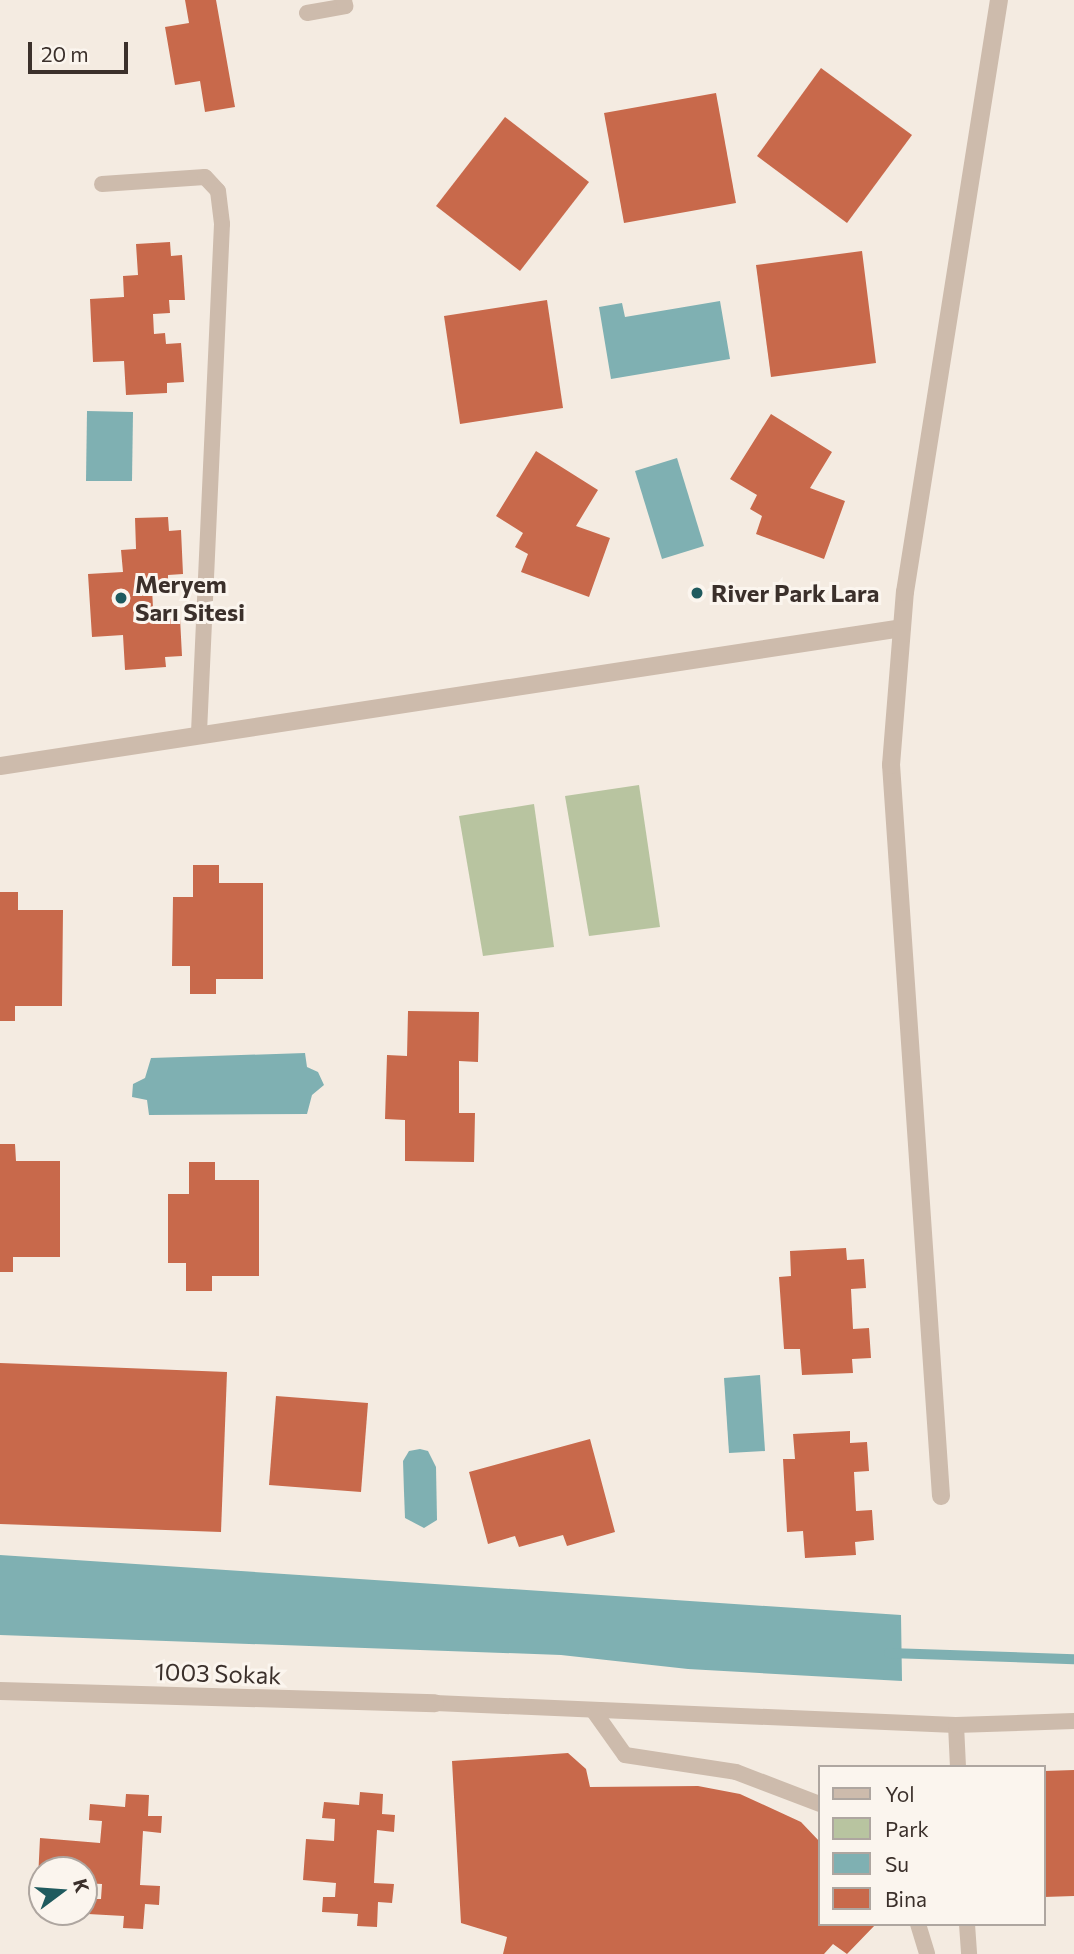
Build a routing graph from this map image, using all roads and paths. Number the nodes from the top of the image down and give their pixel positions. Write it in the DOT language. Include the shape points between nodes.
graph roads {
  1 [pos="344,0"];
  2 [pos="999,0"];
  3 [pos="307,13"];
  4 [pos="102,184"];
  5 [pos="902,628"];
  6 [pos="199,732"];
  7 [pos="0,766"];
  8 [pos="941,1496"];
  9 [pos="0,1691"];
  10 [pos="435,1703"];
  11 [pos="593,1710"];
  12 [pos="1074,1721"];
  13 [pos="956,1725"];
  14 [pos="958,1765"];
  15 [pos="818,1803"];
  16 [pos="919,1926"];
  17 [pos="967,1926"];
  18 [pos="928,1954"];
  19 [pos="969,1954"];
  1 -- 3 [label="lane" via="345,6"];
  2 -- 5 [label="street"];
  4 -- 6 [label="lane" via="205,177 218,191 222,225"];
  5 -- 6 [label="street"];
  5 -- 8 [label="street" via="891,765"];
  6 -- 7 [label="street"];
  9 -- 10 [label="street, 1003 Sokak"];
  10 -- 11 [label="lane"];
  11 -- 13 [label="lane"];
  11 -- 15 [label="lane" via="625,1755 736,1772"];
  12 -- 13 [label="lane"];
  13 -- 14 [label="lane"];
  16 -- 18 [label="lane"];
  17 -- 19 [label="lane"];
}
